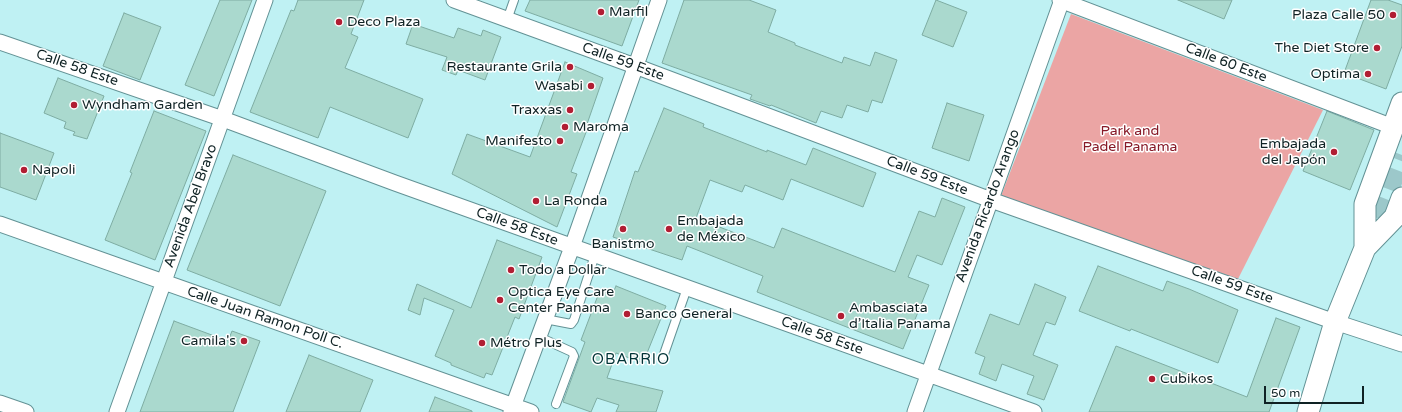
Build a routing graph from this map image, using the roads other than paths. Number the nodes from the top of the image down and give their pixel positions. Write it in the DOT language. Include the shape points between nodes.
graph roads {
  1 [pos="265,0"];
  2 [pos="454,0"];
  3 [pos="514,0"];
  4 [pos="659,0"];
  5 [pos="1061,0"];
  6 [pos="507,20"];
  7 [pos="0,42"];
  8 [pos="635,66"];
  9 [pos="1402,103"];
  10 [pos="223,119"];
  11 [pos="1392,127"];
  12 [pos="1402,198"];
  13 [pos="990,200"];
  14 [pos="0,224"];
  15 [pos="572,247"];
  16 [pos="1365,248"];
  17 [pos="595,255"];
  18 [pos="163,282"];
  19 [pos="687,288"];
  20 [pos="546,319"];
  21 [pos="1335,322"];
  22 [pos="539,337"];
  23 [pos="1402,344"];
  24 [pos="663,357"];
  25 [pos="929,373"];
  26 [pos="0,403"];
  27 [pos="556,404"];
  28 [pos="513,409"];
  29 [pos="26,412"];
  30 [pos="117,412"];
  31 [pos="531,412"];
  32 [pos="915,412"];
  33 [pos="1034,412"];
  34 [pos="1308,412"];
  1 -- 10 [label="street, Avenida Abel Bravo"];
  2 -- 6 [label="street, Calle 59 Este"];
  3 -- 6 [label="lane"];
  4 -- 8 [label="street"];
  5 -- 11 [label="street, Calle 60 Este"];
  5 -- 13 [label="street, Avenida Ricardo Arango"];
  6 -- 8 [label="street, Calle 59 Este"];
  7 -- 10 [label="street, Calle 58 Este"];
  8 -- 13 [label="street, Calle 59 Este"];
  8 -- 15 [label="street"];
  9 -- 11 [label="street"];
  10 -- 15 [label="street, Calle 58 Este"];
  10 -- 18 [label="street, Avenida Abel Bravo"];
  11 -- 16 [label="street" via="1365,204"];
  12 -- 16 [label="street" via="1395,217"];
  13 -- 21 [label="street, Calle 59 Este"];
  13 -- 25 [label="street, Avenida Ricardo Arango"];
  14 -- 18 [label="street, Calle Juan Ramon Poll C."];
  15 -- 17 [label="street, Calle 58 Este"];
  15 -- 20 [label="street"];
  16 -- 21 [label="street"];
  17 -- 19 [label="street, Calle 58 Este"];
  17 -- 20 [label="lane" via="571,324"];
  18 -- 28 [label="street, Calle Juan Ramon Poll C."];
  18 -- 30 [label="street, Avenida Abel Bravo"];
  19 -- 24 [label="lane"];
  19 -- 25 [label="street, Calle 58 Este"];
  20 -- 22 [label="street"];
  21 -- 23 [label="street, Calle 59 Este"];
  21 -- 34 [label="street"];
  22 -- 27 [label="lane" via="572,352 574,356"];
  22 -- 28 [label="street"];
  25 -- 32 [label="street, Avenida Ricardo Arango"];
  25 -- 33 [label="street, Calle 58 Este"];
  26 -- 29 [label="street"];
  28 -- 31 [label="street, Calle Juan Ramon Poll C."];
}
